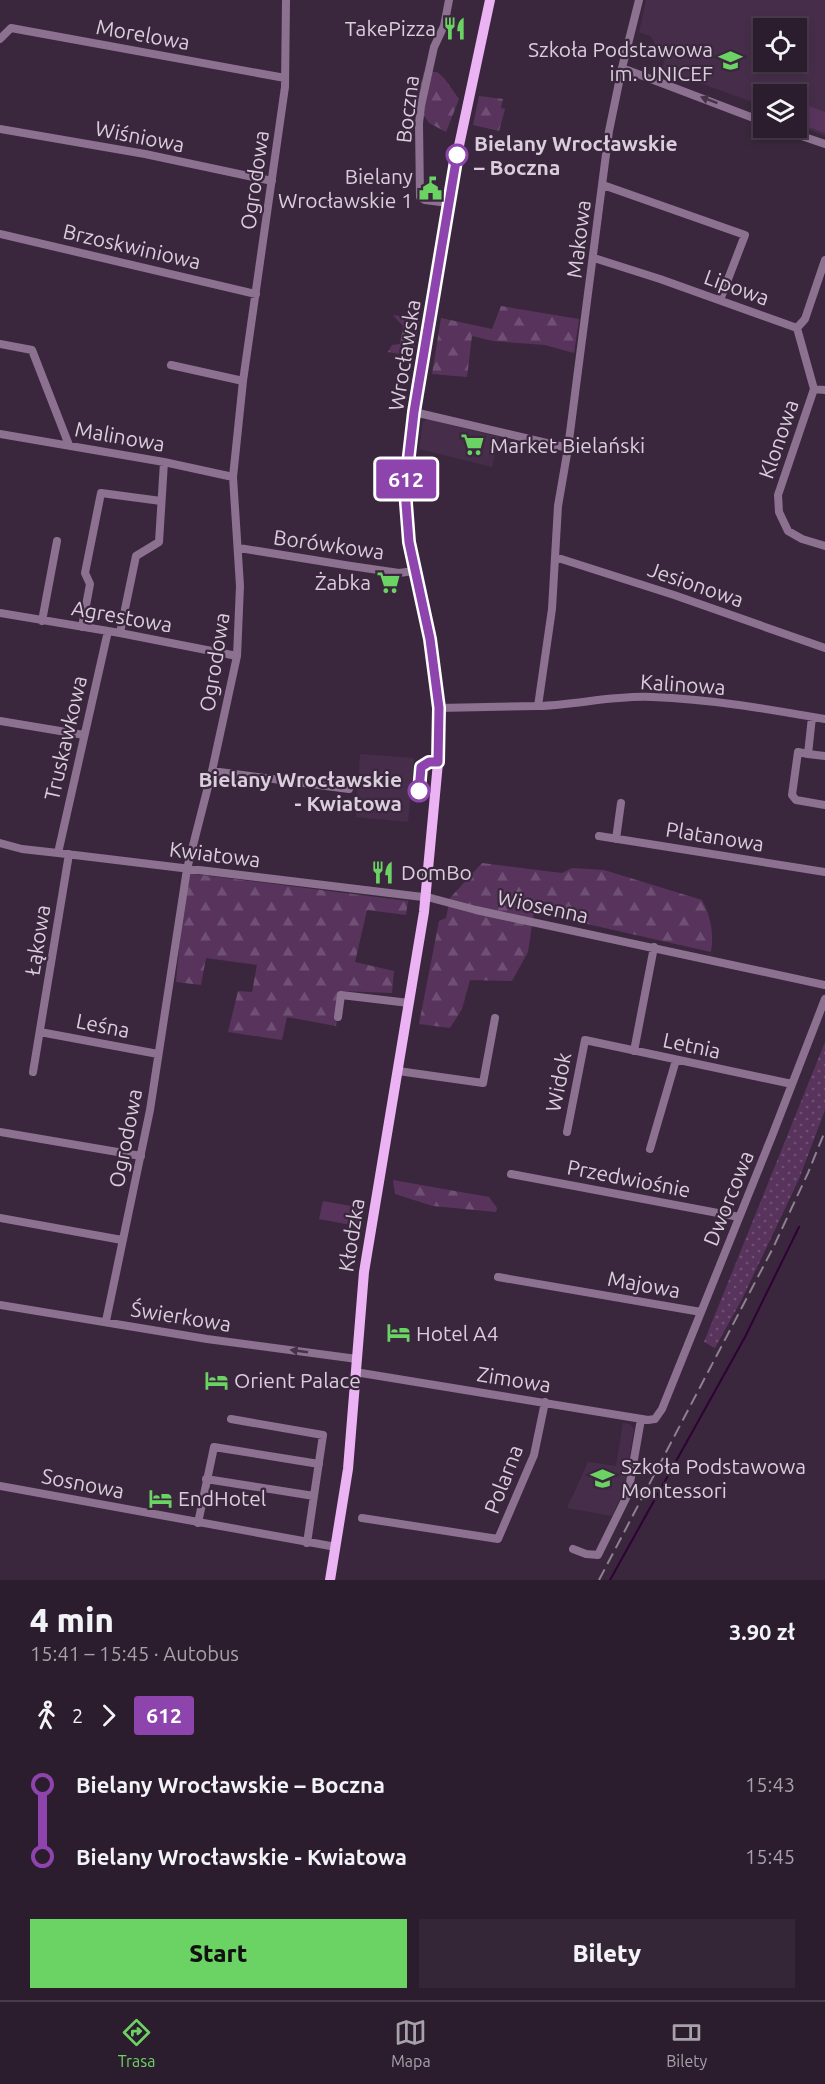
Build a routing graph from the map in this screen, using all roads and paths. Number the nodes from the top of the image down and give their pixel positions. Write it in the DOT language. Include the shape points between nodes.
graph roads {
  1 [pos="286,0"];
  2 [pos="449,0"];
  3 [pos="490,0"];
  4 [pos="639,0"];
  5 [pos="0,39"];
  6 [pos="622,68"];
  7 [pos="285,78"];
  8 [pos="753,118"];
  9 [pos="0,129"];
  10 [pos="807,138"];
  11 [pos="825,144"];
  12 [pos="272,181"];
  13 [pos="603,185"];
  14 [pos="448,203"];
  15 [pos="0,234"];
  16 [pos="594,258"];
  17 [pos="825,260"];
  18 [pos="256,294"];
  19 [pos="720,300"];
  20 [pos="797,328"];
  21 [pos="0,344"];
  22 [pos="171,364"];
  23 [pos="243,381"];
  24 [pos="814,389"];
  25 [pos="825,390"];
  26 [pos="414,412"];
  27 [pos="0,434"];
  28 [pos="69,445"];
  29 [pos="568,448"];
  30 [pos="164,462"];
  31 [pos="233,477"];
  32 [pos="161,501"];
  33 [pos="57,541"];
  34 [pos="825,546"];
  35 [pos="239,548"];
  36 [pos="555,557"];
  37 [pos="414,571"];
  38 [pos="0,613"];
  39 [pos="42,621"];
  40 [pos="82,627"];
  41 [pos="108,631"];
  42 [pos="120,633"];
  43 [pos="825,648"];
  44 [pos="237,656"];
  45 [pos="538,706"];
  46 [pos="439,708"];
  47 [pos="812,717"];
  48 [pos="825,719"];
  49 [pos="0,721"];
  50 [pos="84,735"];
  51 [pos="808,754"];
  52 [pos="825,756"];
  53 [pos="212,771"];
  54 [pos="350,789"];
  55 [pos="621,802"];
  56 [pos="825,805"];
  57 [pos="599,836"];
  58 [pos="616,839"];
  59 [pos="0,843"];
  60 [pos="58,854"];
  61 [pos="69,854"];
  62 [pos="187,868"];
  63 [pos="825,872"];
  64 [pos="425,898"];
  65 [pos="654,947"];
  66 [pos="825,985"];
  67 [pos="825,999"];
  68 [pos="409,1003"];
  69 [pos="338,1017"];
  70 [pos="495,1018"];
  71 [pos="40,1032"];
  72 [pos="585,1040"];
  73 [pos="634,1051"];
  74 [pos="158,1054"];
  75 [pos="676,1060"];
  76 [pos="398,1071"];
  77 [pos="33,1072"];
  78 [pos="792,1084"];
  79 [pos="0,1132"];
  80 [pos="567,1132"];
  81 [pos="650,1149"];
  82 [pos="141,1156"];
  83 [pos="512,1174"];
  84 [pos="739,1217"];
  85 [pos="0,1218"];
  86 [pos="122,1240"];
  87 [pos="498,1277"];
  88 [pos="0,1305"];
  89 [pos="701,1312"];
  90 [pos="106,1321"];
  91 [pos="357,1359"];
  92 [pos="355,1372"];
  93 [pos="545,1402"];
  94 [pos="231,1419"];
  95 [pos="641,1419"];
  96 [pos="319,1464"];
  97 [pos="206,1479"];
  98 [pos="0,1486"];
  99 [pos="314,1496"];
  100 [pos="362,1518"];
  101 [pos="198,1523"];
  102 [pos="308,1543"];
  103 [pos="336,1547"];
  104 [pos="573,1549"];
  105 [pos="330,1580"];
  1 -- 7 [label="street, Ogrodowa"];
  2 -- 14 [label="street, Boczna" via="444,26 434,47 419,123 420,197"];
  3 -- 14 [label="main road, Wrocławska"];
  4 -- 6 [label="street, Makowa"];
  5 -- 7 [label="street, Morelowa" via="11,28"];
  8 -- 6 [label="street, one-way"];
  6 -- 13 [label="street, Makowa"];
  7 -- 12 [label="street, Ogrodowa"];
  9 -- 12 [label="street, Wiśniowa"];
  10 -- 11 [label="street"];
  12 -- 18 [label="street, Ogrodowa"];
  13 -- 16 [label="street, Makowa"];
  13 -- 19 [label="street" via="745,235"];
  14 -- 26 [label="main road, Wrocławska"];
  15 -- 18 [label="street, Brzoskwiniowa"];
  16 -- 19 [label="street, Lipowa"];
  16 -- 29 [label="street, Makowa"];
  17 -- 20 [label="street" via="805,319"];
  18 -- 23 [label="street, Ogrodowa"];
  19 -- 20 [label="street, Lipowa"];
  20 -- 24 [label="street"];
  21 -- 28 [label="street" via="33,350"];
  22 -- 23 [label="street"];
  23 -- 31 [label="street, Ogrodowa"];
  24 -- 25 [label="street"];
  24 -- 34 [label="street, Klonowa" via="777,504 788,531"];
  26 -- 29 [label="street"];
  26 -- 37 [label="main road, Wrocławska" via="405,490"];
  27 -- 28 [label="street, Malinowa"];
  28 -- 30 [label="street, Malinowa"];
  29 -- 36 [label="street, Makowa" via="558,506"];
  30 -- 31 [label="street, Malinowa"];
  30 -- 32 [label="street"];
  31 -- 35 [label="street, Ogrodowa"];
  32 -- 40 [label="street" via="101,493 85,573 90,584"];
  32 -- 42 [label="street" via="159,542 136,556"];
  33 -- 39 [label="street"];
  35 -- 37 [label="street, Borówkowa" via="360,568"];
  35 -- 44 [label="street, Ogrodowa"];
  36 -- 43 [label="street, Jesionowa"];
  36 -- 45 [label="street, Makowa"];
  37 -- 46 [label="main road, Wrocławska" via="430,639"];
  38 -- 39 [label="street, Agrestowa"];
  39 -- 40 [label="street, Agrestowa"];
  40 -- 41 [label="street, Agrestowa"];
  41 -- 42 [label="street, Agrestowa"];
  41 -- 50 [label="street, Truskawkowa"];
  42 -- 44 [label="street, Agrestowa"];
  44 -- 53 [label="street, Ogrodowa"];
  45 -- 46 [label="street"];
  45 -- 47 [label="street, Kalinowa" via="651,697"];
  46 -- 64 [label="main road, Wrocławska" via="439,752"];
  47 -- 48 [label="street, Kalinowa"];
  47 -- 51 [label="street"];
  49 -- 50 [label="street"];
  50 -- 60 [label="street, Truskawkowa"];
  51 -- 52 [label="street"];
  51 -- 56 [label="street" via="798,752 792,795 796,800"];
  53 -- 54 [label="street"];
  53 -- 62 [label="street, Ogrodowa"];
  55 -- 58 [label="street"];
  57 -- 58 [label="street, Platanowa"];
  58 -- 63 [label="street, Platanowa"];
  59 -- 60 [label="street, Kwiatowa"];
  60 -- 61 [label="street, Kwiatowa"];
  61 -- 62 [label="street, Kwiatowa"];
  61 -- 71 [label="street, Łąkowa"];
  62 -- 64 [label="street, Kwiatowa"];
  62 -- 74 [label="street, Ogrodowa"];
  64 -- 65 [label="street, Wiosenna"];
  64 -- 68 [label="main road, Kłodzka"];
  65 -- 66 [label="street, Wiosenna"];
  65 -- 73 [label="street"];
  67 -- 78 [label="street, Dworcowa"];
  68 -- 69 [label="street" via="341,995"];
  68 -- 76 [label="main road, Kłodzka"];
  70 -- 76 [label="street" via="483,1083"];
  71 -- 74 [label="street, Leśna"];
  71 -- 77 [label="street, Łąkowa"];
  72 -- 73 [label="street, Letnia"];
  72 -- 80 [label="street, Widok"];
  73 -- 75 [label="street, Letnia"];
  74 -- 82 [label="street, Ogrodowa"];
  75 -- 78 [label="street, Letnia"];
  75 -- 81 [label="street"];
  76 -- 91 [label="main road, Kłodzka" via="364,1272"];
  78 -- 84 [label="street, Dworcowa"];
  79 -- 82 [label="street"];
  82 -- 86 [label="street, Ogrodowa"];
  83 -- 84 [label="street, Przedwiośnie"];
  84 -- 89 [label="street, Dworcowa"];
  85 -- 86 [label="street"];
  86 -- 90 [label="street, Ogrodowa"];
  87 -- 89 [label="street, Majowa"];
  88 -- 90 [label="street, Świerkowa"];
  89 -- 95 [label="street, Dworcowa" via="662,1409 655,1419"];
  91 -- 90 [label="street, Świerkowa, one-way"];
  91 -- 92 [label="main road, Kłodzka"];
  92 -- 93 [label="street, Zimowa"];
  92 -- 103 [label="main road, Kłodzka" via="348,1468"];
  93 -- 95 [label="street, Zimowa"];
  93 -- 100 [label="street, Polarna" via="534,1455 498,1539"];
  94 -- 96 [label="street" via="323,1435"];
  95 -- 104 [label="street" via="626,1502 598,1555"];
  96 -- 97 [label="street" via="214,1447"];
  96 -- 99 [label="street"];
  97 -- 99 [label="street"];
  97 -- 101 [label="street"];
  98 -- 101 [label="street, Sosnowa"];
  99 -- 102 [label="street"];
  101 -- 102 [label="street, Sosnowa"];
  102 -- 103 [label="street, Sosnowa"];
  103 -- 105 [label="main road, Kłodzka"];
}
